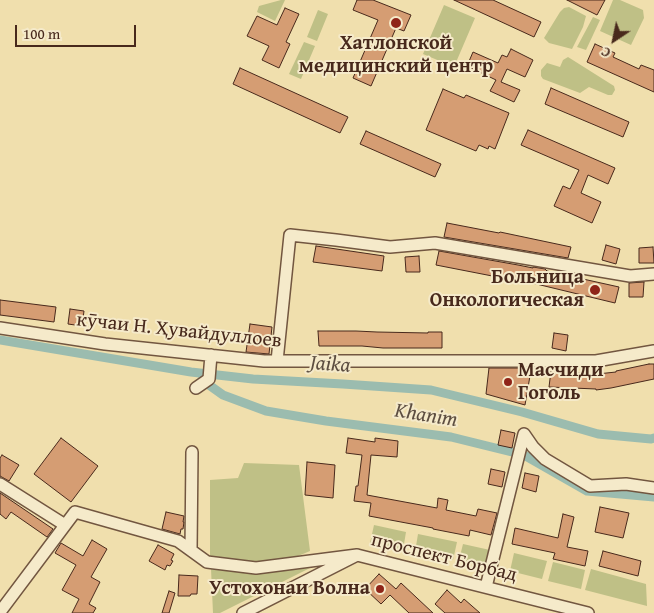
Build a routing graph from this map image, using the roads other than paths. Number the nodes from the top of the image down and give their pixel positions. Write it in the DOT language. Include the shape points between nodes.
graph roads {
  1 [pos="654,274"];
  2 [pos="0,328"];
  3 [pos="654,351"];
  4 [pos="211,355"];
  5 [pos="277,361"];
  6 [pos="196,388"];
  7 [pos="192,452"];
  8 [pos="0,484"];
  9 [pos="654,488"];
  10 [pos="65,525"];
  11 [pos="191,550"];
  12 [pos="357,555"];
  13 [pos="486,587"];
  14 [pos="0,612"];
  15 [pos="243,613"];
  16 [pos="588,613"];
  1 -- 5 [label="street" via="630,276 435,243 390,247 290,235"];
  2 -- 4 [label="street, кӯчаи Н. Ҳувайдуллоев" via="105,344"];
  3 -- 5 [label="street, кӯчаи Н. Ҳувайдуллоев" via="596,361"];
  4 -- 5 [label="street, кӯчаи Н. Ҳувайдуллоев"];
  4 -- 6 [label="street" via="209,379"];
  7 -- 11 [label="street"];
  8 -- 10 [label="street"];
  9 -- 13 [label="street" via="626,484 590,486 545,459 524,434"];
  10 -- 11 [label="street" via="75,512 178,541"];
  10 -- 14 [label="street"];
  11 -- 12 [label="street" via="207,562 256,568"];
  12 -- 13 [label="street, проспект Борбад"];
  12 -- 15 [label="street, проспект Борбад"];
  13 -- 16 [label="street, проспект Борбад"];
}
